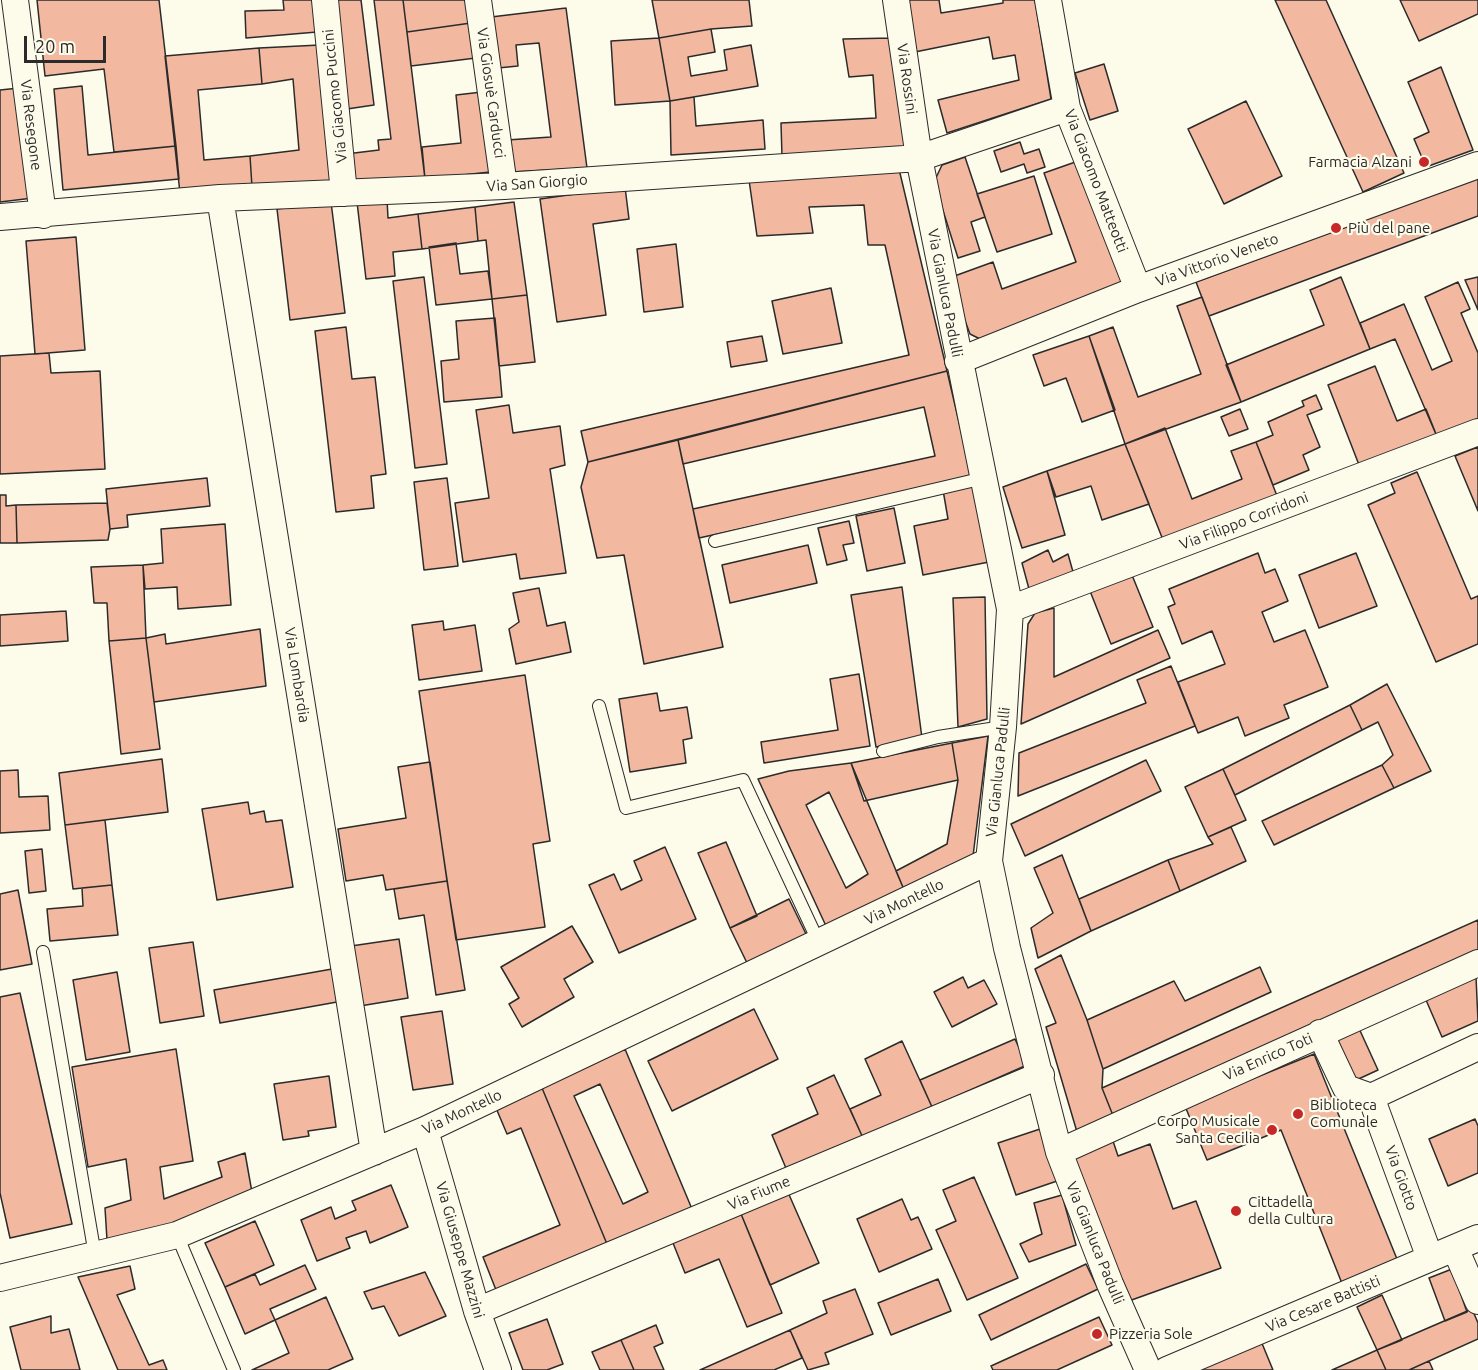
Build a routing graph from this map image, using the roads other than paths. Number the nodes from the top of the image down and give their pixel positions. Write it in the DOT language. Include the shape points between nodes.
graph roads {
  1 [pos="15,0"];
  2 [pos="325,0"];
  3 [pos="478,0"];
  4 [pos="896,0"];
  5 [pos="1048,0"];
  6 [pos="1067,108"];
  7 [pos="919,158"];
  8 [pos="1478,165"];
  9 [pos="504,186"];
  10 [pos="345,193"];
  11 [pos="220,198"];
  12 [pos="43,215"];
  13 [pos="0,217"];
  14 [pos="1138,289"];
  15 [pos="958,361"];
  16 [pos="1478,432"];
  17 [pos="984,478"];
  18 [pos="715,541"];
  19 [pos="1010,609"];
  20 [pos="599,706"];
  21 [pos="1003,727"];
  22 [pos="883,751"];
  23 [pos="989,861"];
  24 [pos="819,943"];
  25 [pos="43,952"];
  26 [pos="1478,963"];
  27 [pos="1320,1034"];
  28 [pos="1478,1047"];
  29 [pos="1041,1075"];
  30 [pos="1371,1097"];
  31 [pos="425,1130"];
  32 [pos="374,1152"];
  33 [pos="1059,1152"];
  34 [pos="177,1235"];
  35 [pos="1466,1243"];
  36 [pos="95,1255"];
  37 [pos="1431,1258"];
  38 [pos="0,1278"];
  39 [pos="1478,1301"];
  40 [pos="477,1311"];
  41 [pos="234,1370"];
  42 [pos="498,1370"];
  43 [pos="1148,1370"];
  44 [pos="1167,1370"];
  1 -- 12 [label="street, Via Resegone"];
  2 -- 10 [label="street, Via Giacomo Puccini"];
  3 -- 9 [label="street, Via Giosuè Carducci"];
  4 -- 7 [label="street, Via Rossini"];
  5 -- 6 [label="street, Via Giacomo Matteotti"];
  6 -- 7 [label="street, Via San Giorgio"];
  6 -- 14 [label="street, Via Giacomo Matteotti"];
  7 -- 9 [label="street, Via San Giorgio"];
  7 -- 15 [label="street, Via Gianluca Padulli"];
  8 -- 14 [label="street, Via Vittorio Veneto"];
  9 -- 10 [label="street, Via San Giorgio"];
  10 -- 11 [label="street, Via San Giorgio"];
  11 -- 12 [label="street, Via San Giorgio"];
  11 -- 32 [label="street, Via Lombardia"];
  12 -- 13 [label="street, Via San Giorgio"];
  14 -- 15 [label="street, Via Vittorio Veneto"];
  15 -- 17 [label="street, Via Gianluca Padulli"];
  16 -- 19 [label="street, Via Filippo Corridoni"];
  17 -- 18 [label="lane"];
  17 -- 19 [label="street, Via Gianluca Padulli"];
  19 -- 21 [label="street, Via Gianluca Padulli"];
  20 -- 24 [label="lane" via="626,808 743,780"];
  21 -- 22 [label="lane"];
  21 -- 23 [label="street, Via Gianluca Padulli"];
  23 -- 24 [label="street, Via Montello"];
  23 -- 29 [label="street, Via Gianluca Padulli" via="1007,948"];
  24 -- 31 [label="street, Via Montello"];
  25 -- 36 [label="lane"];
  26 -- 27 [label="street, Via Enrico Toti"];
  27 -- 30 [label="street" via="1346,1088"];
  27 -- 33 [label="street, Via Enrico Toti"];
  28 -- 30 [label="street"];
  29 -- 33 [label="street, Via Gianluca Padulli"];
  29 -- 40 [label="street, Via Fiume"];
  30 -- 37 [label="street, Via Giotto"];
  31 -- 32 [label="street, Via Montello"];
  31 -- 40 [label="street, Via Giuseppe Mazzini"];
  32 -- 34 [label="street, Via Montello"];
  33 -- 43 [label="street, Via Gianluca Padulli"];
  34 -- 36 [label="street, Via Montello"];
  34 -- 41 [label="lane"];
  35 -- 37 [label="street, Via Cesare Battisti"];
  35 -- 39 [label="street"];
  36 -- 38 [label="street, Via Montello"];
  37 -- 44 [label="street, Via Cesare Battisti"];
  40 -- 42 [label="street, Via Giuseppe Mazzini"];
}
